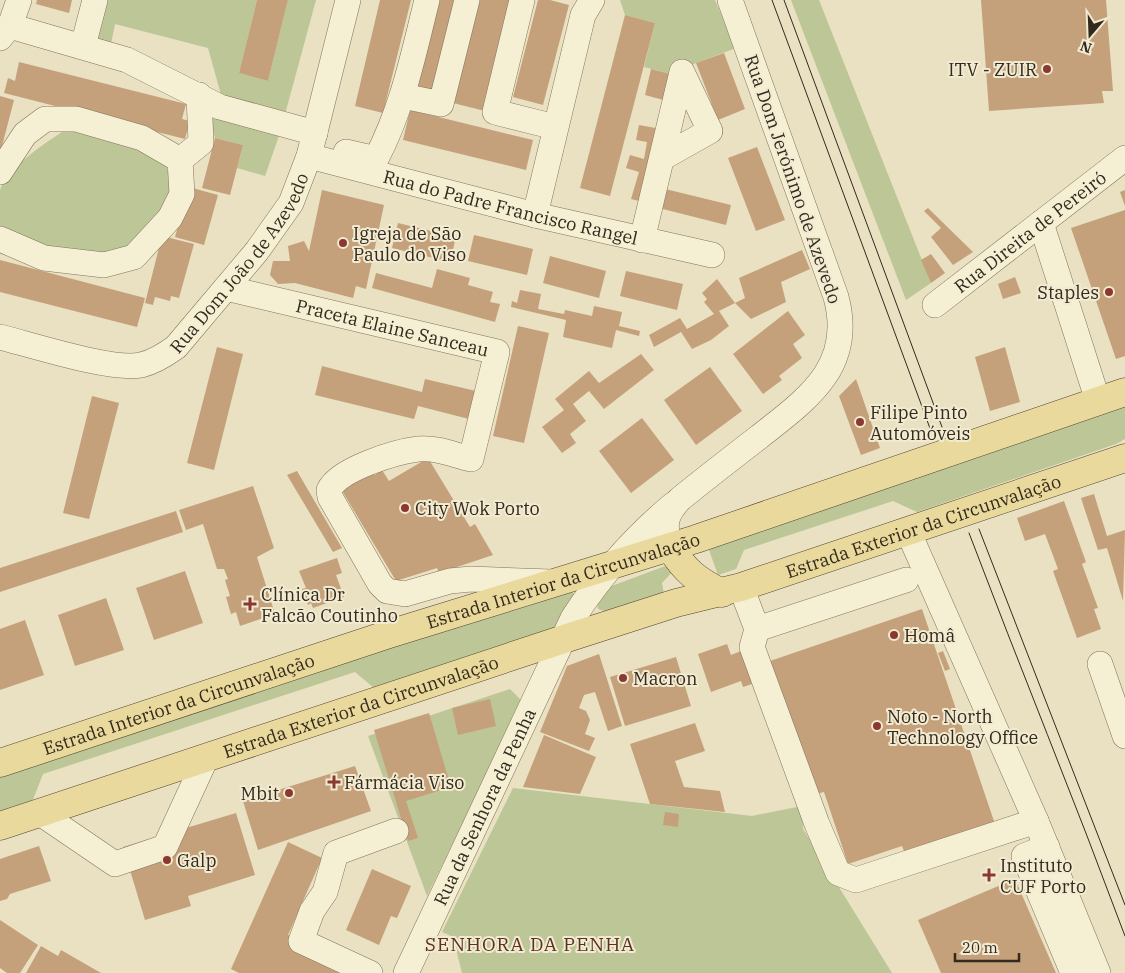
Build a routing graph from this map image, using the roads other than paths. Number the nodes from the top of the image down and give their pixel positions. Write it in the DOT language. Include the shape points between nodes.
graph roads {
  1 [pos="19,0"];
  2 [pos="95,0"];
  3 [pos="348,0"];
  4 [pos="427,0"];
  5 [pos="467,0"];
  6 [pos="522,0"];
  7 [pos="730,0"];
  8 [pos="586,2"];
  9 [pos="5,32"];
  10 [pos="83,46"];
  11 [pos="199,95"];
  12 [pos="403,96"];
  13 [pos="555,128"];
  14 [pos="312,145"];
  15 [pos="662,158"];
  16 [pos="1125,158"];
  17 [pos="180,160"];
  18 [pos="340,164"];
  19 [pos="0,172"];
  20 [pos="535,214"];
  21 [pos="1041,223"];
  22 [pos="0,239"];
  23 [pos="642,240"];
  24 [pos="712,255"];
  25 [pos="226,288"];
  26 [pos="934,305"];
  27 [pos="0,337"];
  28 [pos="1125,392"];
  29 [pos="1098,401"];
  30 [pos="1125,458"];
  31 [pos="680,499"];
  32 [pos="908,531"];
  33 [pos="670,547"];
  34 [pos="611,566"];
  35 [pos="906,580"];
  36 [pos="558,582"];
  37 [pos="731,590"];
  38 [pos="757,629"];
  39 [pos="561,640"];
  40 [pos="1100,664"];
  41 [pos="1125,736"];
  42 [pos="206,758"];
  43 [pos="0,762"];
  44 [pos="40,813"];
  45 [pos="1036,821"];
  46 [pos="0,826"];
  47 [pos="396,831"];
  48 [pos="1046,847"];
  49 [pos="370,973"];
  50 [pos="406,973"];
  51 [pos="1073,973"];
  52 [pos="1098,973"];
  1 -- 9 [label="street"];
  2 -- 10 [label="street"];
  3 -- 14 [label="street, Rua Dom João de Azevedo"];
  4 -- 12 [label="street"];
  5 -- 12 [label="street" via="441,104"];
  6 -- 13 [label="street" via="495,112"];
  7 -- 31 [label="street, Rua Dom Jerónimo de Azevedo" via="836,297 841,333 830,369 812,393"];
  8 -- 13 [label="street"];
  9 -- 10 [label="street, Rua do Padre Francisco Rangel"];
  10 -- 11 [label="street, Rua do Padre Francisco Rangel" via="127,60"];
  11 -- 14 [label="street, Rua do Padre Francisco Rangel"];
  11 -- 17 [label="street" via="201,143"];
  12 -- 18 [label="street" via="376,159 345,152"];
  13 -- 20 [label="street"];
  14 -- 18 [label="street, Rua do Padre Francisco Rangel"];
  14 -- 25 [label="street, Rua Dom João de Azevedo" via="291,203 272,232"];
  15 -- 23 [label="street"];
  16 -- 21 [label="street, Rua Direita de Pereiró"];
  17 -- 19 [label="street" via="142,138 76,119 45,118 25,134"];
  17 -- 22 [label="street" via="182,194 170,218 134,257 104,265 44,258"];
  18 -- 20 [label="street, Rua do Padre Francisco Rangel"];
  20 -- 23 [label="street, Rua do Padre Francisco Rangel"];
  21 -- 26 [label="street, Rua Direita de Pereiró"];
  21 -- 29 [label="street"];
  23 -- 24 [label="street, Rua do Padre Francisco Rangel"];
  25 -- 27 [label="street, Rua Dom João de Azevedo" via="176,348 161,358 140,365 92,360"];
  25 -- 36 [label="street, Praceta Elaine Sanceau" via="497,352 471,459 418,449 374,460 337,479 328,490 380,584 387,591 405,594 471,578"];
  28 -- 29 [label="main road, Estrada Interior da Circunvalação"];
  29 -- 33 [label="main road, Estrada Interior da Circunvalação"];
  30 -- 32 [label="main road, Estrada Exterior da Circunvalação"];
  31 -- 33 [label="street, Rua Dom Jerónimo de Azevedo" via="671,509 665,527"];
  31 -- 34 [label="street, Rua Dom Jerónimo de Azevedo" via="638,536"];
  32 -- 37 [label="main road, Estrada Exterior da Circunvalação"];
  32 -- 45 [label="street"];
  33 -- 34 [label="main road, Estrada Interior da Circunvalação"];
  33 -- 37 [label="main road" via="686,571 704,584"];
  34 -- 36 [label="main road, Estrada Interior da Circunvalação"];
  34 -- 39 [label="street, Rua Dom Jerónimo de Azevedo" via="586,598"];
  35 -- 38 [label="street"];
  36 -- 43 [label="main road, Estrada Interior da Circunvalação" via="388,634"];
  37 -- 38 [label="street"];
  37 -- 39 [label="main road, Estrada Exterior da Circunvalação" via="676,603"];
  38 -- 45 [label="street" via="752,647 838,873 856,880"];
  39 -- 42 [label="main road, Estrada Exterior da Circunvalação"];
  39 -- 50 [label="street, Rua da Senhora da Penha"];
  40 -- 41 [label="street"];
  42 -- 44 [label="main road, Estrada Exterior da Circunvalação"];
  42 -- 44 [label="street" via="165,847 115,864"];
  44 -- 46 [label="main road, Estrada Exterior da Circunvalação"];
  45 -- 48 [label="street"];
  47 -- 49 [label="street" via="336,853 326,892 312,910 301,941"];
  48 -- 51 [label="street" via="1024,856"];
  48 -- 52 [label="street"];
}
